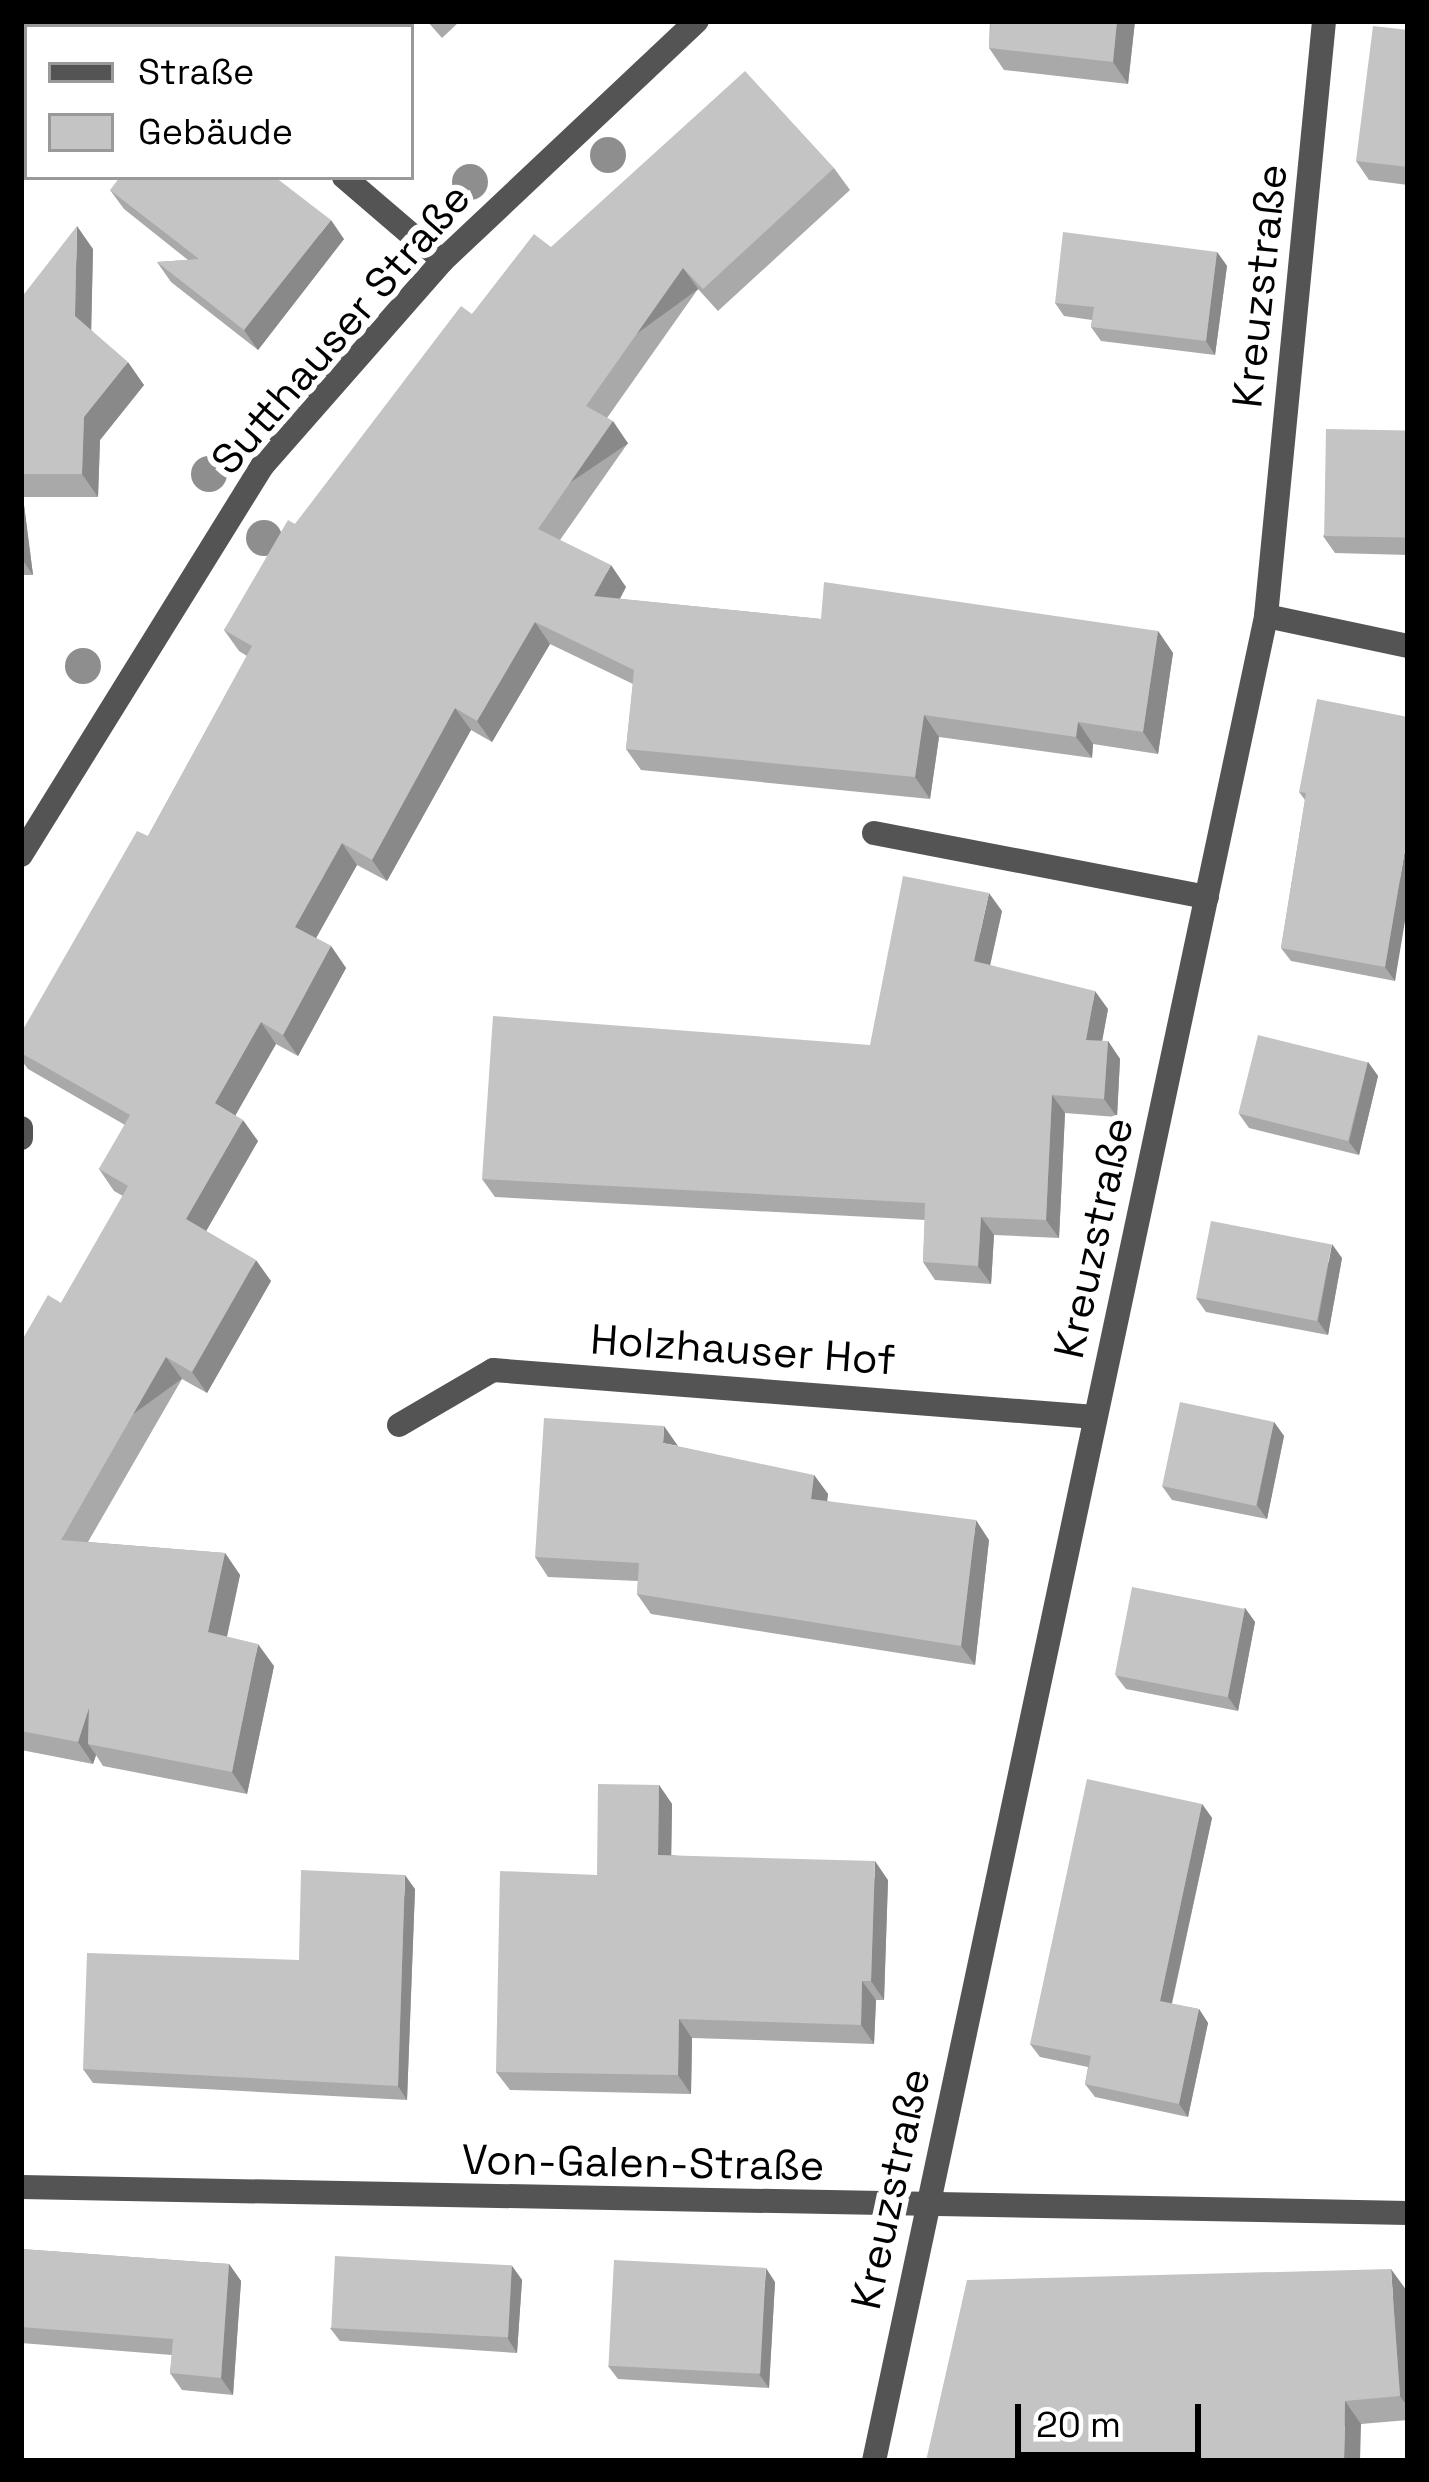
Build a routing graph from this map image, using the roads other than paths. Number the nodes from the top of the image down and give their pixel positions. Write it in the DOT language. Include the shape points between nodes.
graph roads {
  1 [pos="697,21"];
  2 [pos="1324,21"];
  3 [pos="348,180"];
  4 [pos="442,260"];
  5 [pos="1266,616"];
  6 [pos="1408,646"];
  7 [pos="874,833"];
  8 [pos="21,855"];
  9 [pos="1207,897"];
  10 [pos="21,1128"];
  11 [pos="21,1138"];
  12 [pos="1096,1417"];
  13 [pos="399,1425"];
  14 [pos="21,2187"];
  15 [pos="925,2209"];
  16 [pos="1408,2212"];
  17 [pos="874,2461"];
  1 -- 4 [label="street, Sutthauser Straße"];
  2 -- 5 [label="street, Kreuzstraße"];
  3 -- 4 [label="street"];
  4 -- 8 [label="street, Sutthauser Straße" via="263,466"];
  5 -- 6 [label="street"];
  5 -- 9 [label="street, Kreuzstraße"];
  7 -- 9 [label="street"];
  9 -- 12 [label="street, Kreuzstraße"];
  10 -- 11 [label="street"];
  12 -- 13 [label="street, Holzhauser Hof" via="493,1370"];
  12 -- 15 [label="street, Kreuzstraße"];
  14 -- 15 [label="street, Von-Galen-Straße"];
  15 -- 16 [label="street, Von-Galen-Straße"];
  15 -- 17 [label="street, Kreuzstraße"];
}
